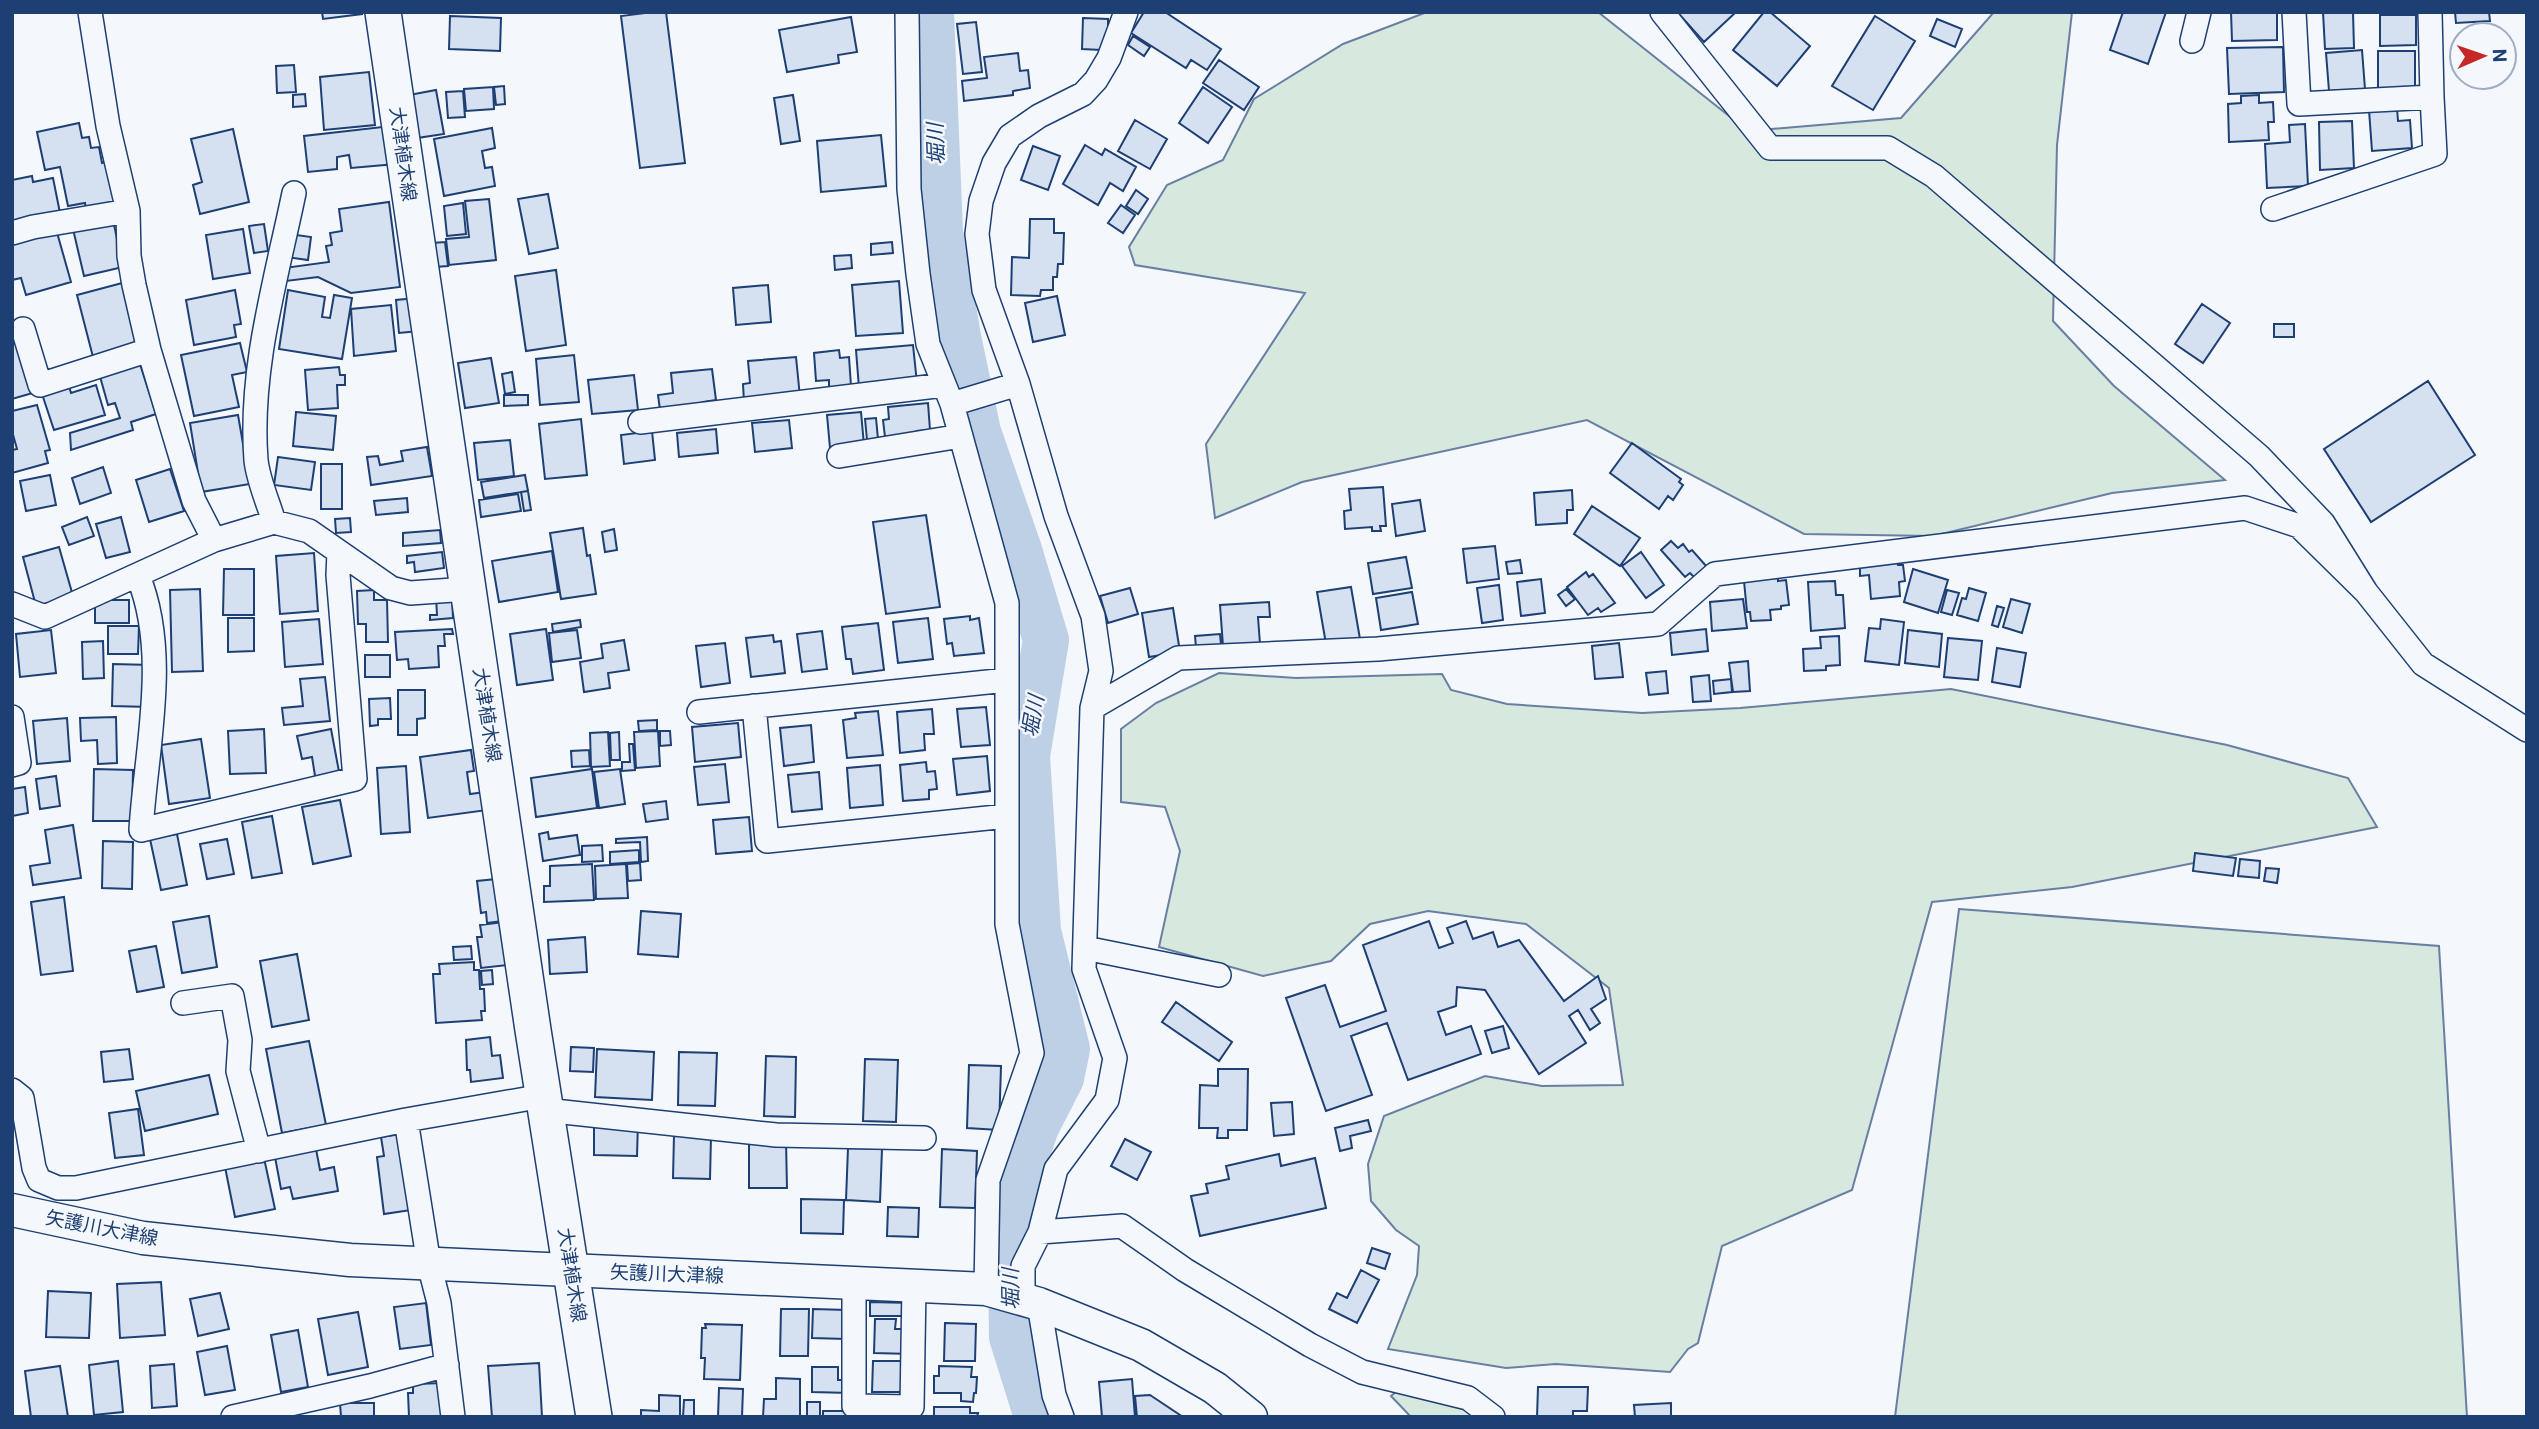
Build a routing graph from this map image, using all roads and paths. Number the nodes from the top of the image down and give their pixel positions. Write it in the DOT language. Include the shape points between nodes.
graph roads {
  1 [pos="90,12"];
  2 [pos="383,12"];
  3 [pos="906,12"];
  4 [pos="1126,12"];
  5 [pos="1662,12"];
  6 [pos="2199,12"];
  7 [pos="2294,12"];
  8 [pos="2430,12"];
  9 [pos="2192,41"];
  10 [pos="2432,97"];
  11 [pos="294,193"];
  12 [pos="2273,209"];
  13 [pos="128,211"];
  14 [pos="12,233"];
  15 [pos="23,329"];
  16 [pos="149,350"];
  17 [pos="1018,384"];
  18 [pos="948,394"];
  19 [pos="640,422"];
  20 [pos="961,436"];
  21 [pos="839,456"];
  22 [pos="274,522"];
  23 [pos="214,540"];
  24 [pos="339,552"];
  25 [pos="138,576"];
  26 [pos="468,589"];
  27 [pos="2366,592"];
  28 [pos="12,604"];
  29 [pos="1007,680"];
  30 [pos="754,706"];
  31 [pos="1093,708"];
  32 [pos="699,712"];
  33 [pos="12,717"];
  34 [pos="2527,730"];
  35 [pos="12,765"];
  36 [pos="1007,816"];
  37 [pos="1085,948"];
  38 [pos="1219,975"];
  39 [pos="183,1003"];
  40 [pos="12,1090"];
  41 [pos="544,1103"];
  42 [pos="406,1120"];
  43 [pos="923,1138"];
  44 [pos="259,1151"];
  45 [pos="12,1210"];
  46 [pos="1040,1233"];
  47 [pos="429,1264"];
  48 [pos="572,1270"];
  49 [pos="854,1282"];
  50 [pos="914,1286"];
  51 [pos="986,1289"];
  52 [pos="1031,1302"];
  53 [pos="447,1364"];
  54 [pos="245,1415"];
  55 [pos="453,1417"];
  56 [pos="594,1417"];
  57 [pos="1062,1417"];
  58 [pos="1251,1417"];
  59 [pos="1493,1417"];
  1 -- 13 [label="street" via="108,126"];
  2 -- 26 [label="main road, 大津植木線"];
  3 -- 18 [label="street" via="909,189 928,344"];
  4 -- 17 [label="street" via="1096,80 1083,94 1010,136 994,163 981,201 977,234 984,290"];
  5 -- 27 [label="street" via="1770,148 1888,148 1934,176 2259,456 2323,523"];
  6 -- 9 [label="street"];
  7 -- 10 [label="street" via="2299,104"];
  8 -- 10 [label="street"];
  10 -- 12 [label="street" via="2435,154"];
  11 -- 22 [label="street" via="262,348 256,412 256,462"];
  13 -- 14 [label="street"];
  13 -- 16 [label="street" via="128,256"];
  15 -- 16 [label="street" via="40,385"];
  16 -- 23 [label="street" via="194,501"];
  17 -- 18 [label="street"];
  17 -- 31 [label="street" via="1056,516 1093,616 1101,671"];
  18 -- 19 [label="street"];
  18 -- 20 [label="street"];
  20 -- 21 [label="street"];
  20 -- 29 [label="street" via="1007,603"];
  22 -- 23 [label="street"];
  22 -- 24 [label="street" via="309,531"];
  23 -- 25 [label="street"];
  24 -- 25 [label="street" via="355,779 141,830 155,683 148,600"];
  24 -- 26 [label="street" via="391,588 410,593"];
  25 -- 28 [label="street" via="45,617"];
  26 -- 41 [label="main road, 大津植木線"];
  27 -- 31 [label="street" via="2299,526 2245,508 1715,574 1658,624 1378,649 1178,659"];
  27 -- 34 [label="street" via="2423,664"];
  29 -- 30 [label="street"];
  29 -- 36 [label="street"];
  30 -- 32 [label="street"];
  30 -- 36 [label="street" via="767,841"];
  31 -- 37 [label="street"];
  33 -- 35 [label="street" via="19,763"];
  36 -- 51 [label="street" via="1007,923 1032,1054 988,1180"];
  37 -- 38 [label="street"];
  37 -- 46 [label="street" via="1084,969 1115,1058 1107,1100 1056,1169"];
  39 -- 44 [label="street" via="232,996 240,1040 238,1071"];
  40 -- 44 [label="street" via="22,1098 39,1180 58,1188 106,1183"];
  41 -- 42 [label="street"];
  41 -- 43 [label="street" via="776,1135"];
  41 -- 48 [label="main road, 大津植木線"];
  42 -- 44 [label="street"];
  42 -- 47 [label="street"];
  45 -- 47 [label="main road, 矢護川大津線" via="143,1238"];
  46 -- 52 [label="street" via="1023,1266"];
  46 -- 59 [label="street" via="1122,1226 1185,1270 1362,1372 1468,1398"];
  47 -- 48 [label="main road, 矢護川大津線"];
  47 -- 53 [label="street"];
  48 -- 49 [label="main road, 矢護川大津線"];
  48 -- 56 [label="main road, 大津植木線"];
  49 -- 50 [label="main road, 矢護川大津線"];
  49 -- 50 [label="street" via="854,1406 912,1407"];
  50 -- 51 [label="main road, 矢護川大津線"];
  51 -- 52 [label="main road, 矢護川大津線"];
  52 -- 57 [label="street"];
  52 -- 58 [label="main road, 矢護川大津線" via="1141,1345 1215,1388"];
  53 -- 54 [label="street"];
  53 -- 55 [label="street"];
}
